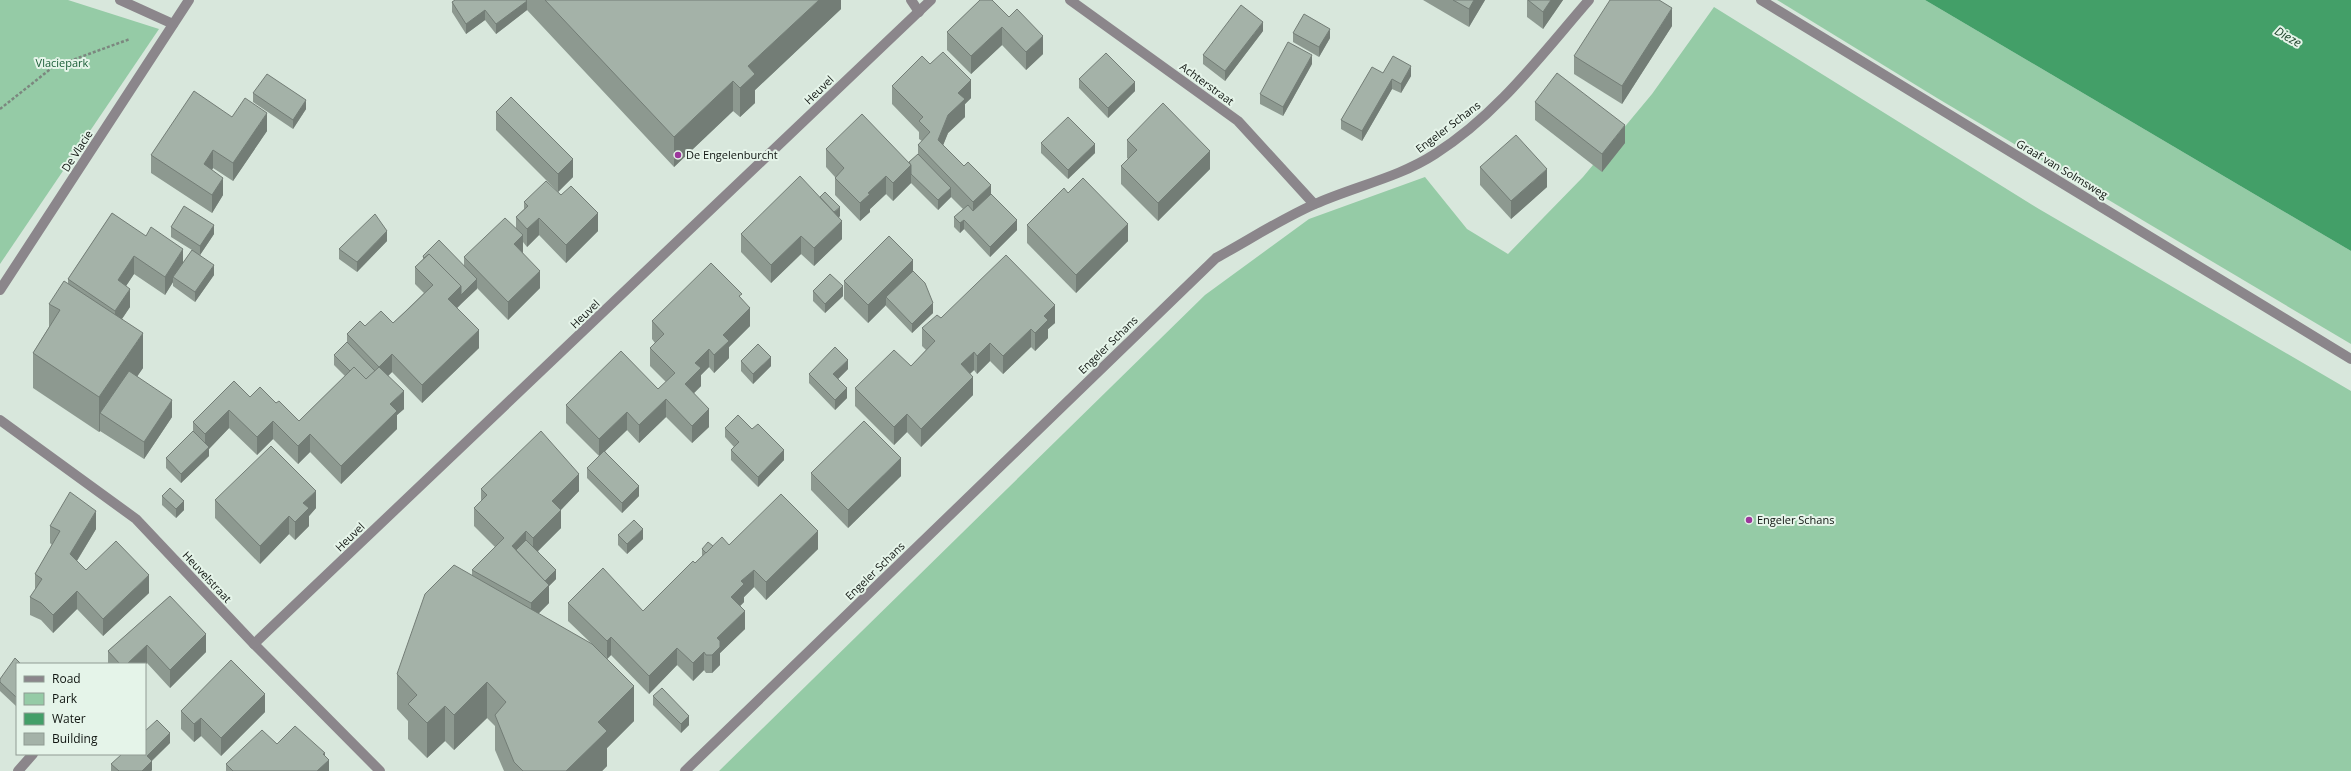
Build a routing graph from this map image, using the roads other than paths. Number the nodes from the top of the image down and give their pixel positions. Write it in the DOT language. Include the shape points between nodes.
graph roads {
  1 [pos="120,0"];
  2 [pos="189,0"];
  3 [pos="911,0"];
  4 [pos="931,0"];
  5 [pos="1070,0"];
  6 [pos="1589,0"];
  7 [pos="1761,0"];
  8 [pos="919,12"];
  9 [pos="174,24"];
  10 [pos="1314,204"];
  11 [pos="0,290"];
  12 [pos="2351,359"];
  13 [pos="0,420"];
  14 [pos="254,644"];
  15 [pos="32,755"];
  16 [pos="18,771"];
  17 [pos="380,771"];
  18 [pos="685,771"];
  1 -- 9 [label="street"];
  2 -- 9 [label="street, De Vlacie"];
  3 -- 8 [label="street"];
  4 -- 8 [label="street, Heuvel"];
  5 -- 10 [label="street, Achterstraat" via="1238,121"];
  6 -- 10 [label="street, Engeler Schans" via="1506,95 1436,154 1410,169"];
  7 -- 12 [label="street, Graaf van Solmsweg"];
  8 -- 14 [label="street, Heuvel"];
  9 -- 11 [label="street, De Vlacie"];
  10 -- 18 [label="street, Engeler Schans" via="1216,258"];
  13 -- 14 [label="street, Heuvelstraat" via="136,520"];
  14 -- 17 [label="street, Heuvelstraat"];
  15 -- 16 [label="street"];
}
